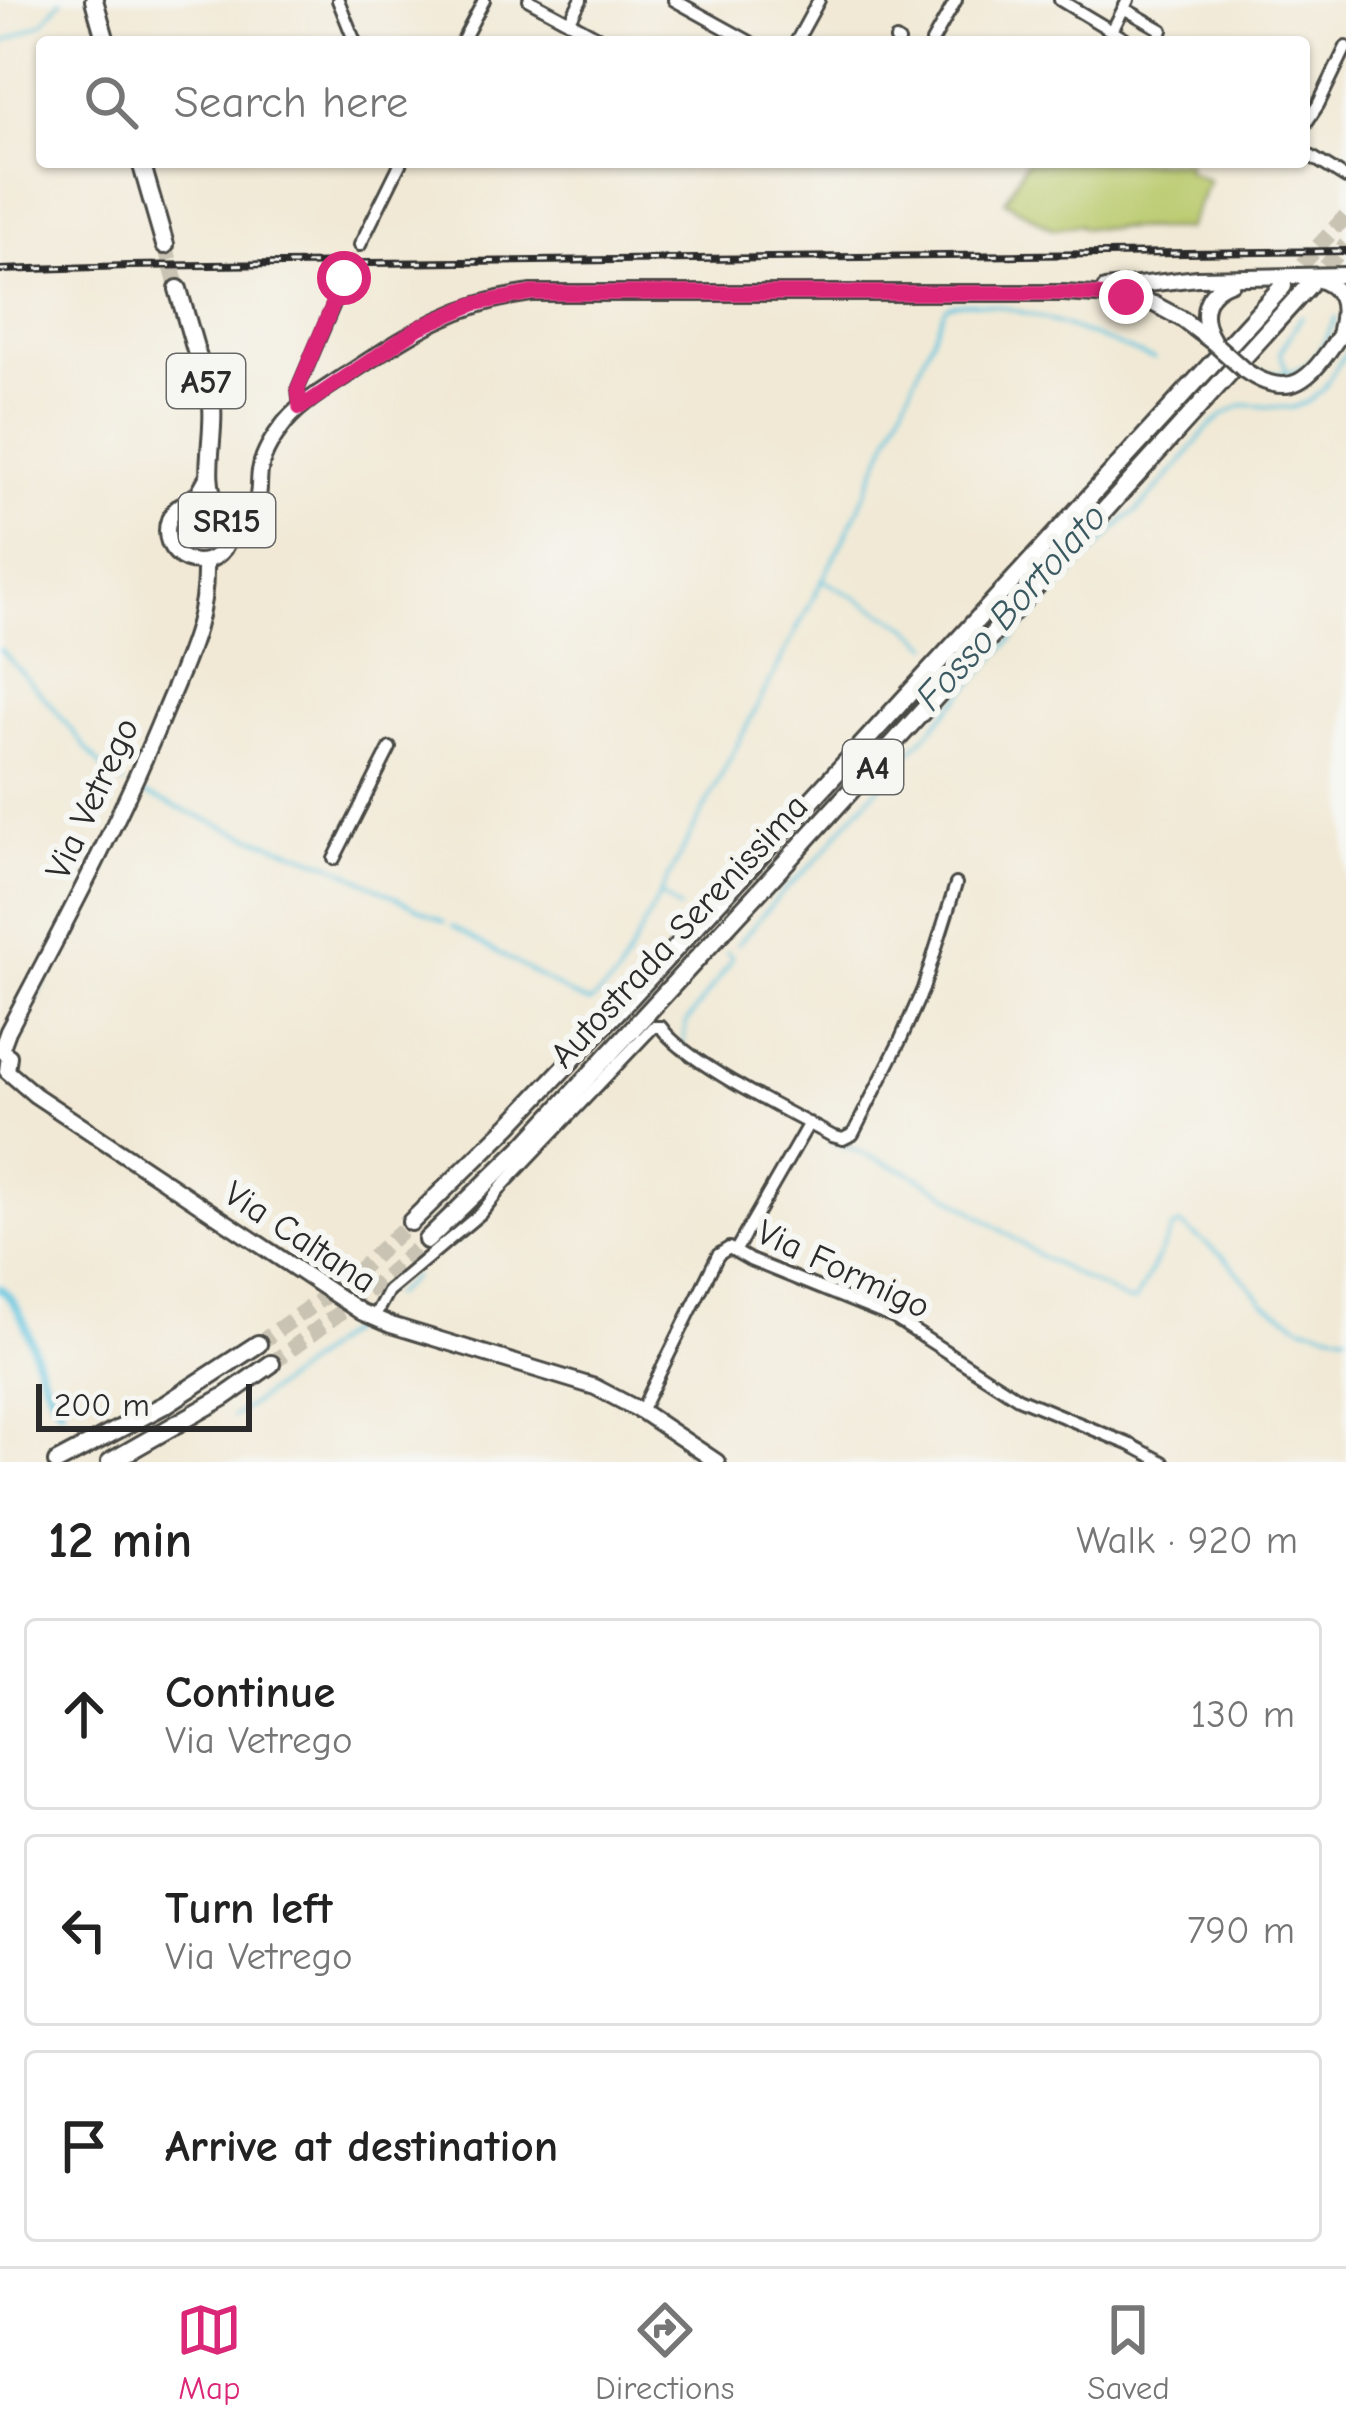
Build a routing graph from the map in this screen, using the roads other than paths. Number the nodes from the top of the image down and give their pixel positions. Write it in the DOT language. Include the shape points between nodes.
graph roads {
  1 [pos="94,0"];
  2 [pos="338,0"];
  3 [pos="484,0"];
  4 [pos="529,0"];
  5 [pos="581,0"];
  6 [pos="674,0"];
  7 [pos="819,0"];
  8 [pos="956,0"];
  9 [pos="1060,0"];
  10 [pos="1126,4"];
  11 [pos="569,22"];
  12 [pos="1112,31"];
  13 [pos="104,36"];
  14 [pos="353,36"];
  15 [pos="465,36"];
  16 [pos="588,36"];
  17 [pos="739,36"];
  18 [pos="799,36"];
  19 [pos="935,36"];
  20 [pos="1120,36"];
  21 [pos="1160,36"];
  22 [pos="1346,47"];
  23 [pos="1310,117"];
  24 [pos="1310,156"];
  25 [pos="143,168"];
  26 [pos="398,168"];
  27 [pos="1345,178"];
  28 [pos="165,245"];
  29 [pos="360,245"];
  30 [pos="1346,275"];
  31 [pos="344,278"];
  32 [pos="1255,278"];
  33 [pos="1297,283"];
  34 [pos="178,289"];
  35 [pos="1064,293"];
  36 [pos="1342,332"];
  37 [pos="1215,344"];
  38 [pos="300,408"];
  39 [pos="209,477"];
  40 [pos="190,501"];
  41 [pos="219,508"];
  42 [pos="249,512"];
  43 [pos="226,544"];
  44 [pos="205,561"];
  45 [pos="390,748"];
  46 [pos="334,859"];
  47 [pos="956,884"];
  48 [pos="0,1050"];
  49 [pos="4,1073"];
  50 [pos="807,1126"];
  51 [pos="411,1222"];
  52 [pos="427,1240"];
  53 [pos="736,1250"];
  54 [pos="374,1318"];
  55 [pos="258,1344"];
  56 [pos="271,1364"];
  57 [pos="640,1411"];
  58 [pos="57,1462"];
  59 [pos="110,1462"];
  60 [pos="717,1462"];
  61 [pos="1163,1462"];
  1 -- 13 [label="highway"];
  2 -- 14 [label="street"];
  3 -- 15 [label="street"];
  4 -- 11 [label="street"];
  5 -- 11 [label="street"];
  6 -- 17 [label="street"];
  7 -- 18 [label="street"];
  8 -- 19 [label="street"];
  9 -- 12 [label="street"];
  10 -- 12 [label="street"];
  10 -- 21 [label="street"];
  11 -- 16 [label="street"];
  12 -- 20 [label="street"];
  22 -- 23 [label="street"];
  24 -- 27 [label="street"];
  25 -- 28 [label="highway"];
  26 -- 29 [label="street"];
  30 -- 33 [label="main road, SR15"];
  31 -- 38 [label="street" via="298,388"];
  32 -- 33 [label="main road, SR15"];
  32 -- 35 [label="main road, SR15"];
  32 -- 37 [label="main road, SR15" via="1210,295 1204,319"];
  33 -- 36 [label="main road, SR15" via="1327,282 1340,292"];
  33 -- 51 [label="highway, Autostrada Serenissima / A4"];
  33 -- 52 [label="highway, Autostrada Serenissima / A4" via="721,933"];
  34 -- 39 [label="highway, A57" via="212,406"];
  35 -- 37 [label="main road, SR15" via="1154,304"];
  35 -- 38 [label="main road, SR15" via="531,293 474,304 420,327"];
  36 -- 37 [label="main road, SR15, bridge" via="1312,374 1294,383 1264,382"];
  38 -- 42 [label="main road, SR15" via="269,445"];
  39 -- 40 [label="highway"];
  39 -- 41 [label="highway, A57"];
  40 -- 41 [label="main road, SR15"];
  40 -- 44 [label="main road, SR15" via="172,514 169,542 183,558"];
  41 -- 42 [label="main road"];
  41 -- 43 [label="main road, SR15"];
  42 -- 43 [label="main road"];
  43 -- 44 [label="main road, SR15"];
  44 -- 48 [label="main road, Via Vetrego" via="200,622 140,774"];
  45 -- 46 [label="street"];
  47 -- 50 [label="street" via="917,1001 857,1129 840,1138"];
  48 -- 49 [label="main road, Via Caltana" via="10,1061"];
  49 -- 54 [label="main road, Via Caltana"];
  50 -- 53 [label="street"];
  50 -- 54 [label="street" via="704,1064 659,1026 648,1030 481,1213 388,1291"];
  53 -- 57 [label="street, Via Formigo" via="718,1255"];
  53 -- 61 [label="street, Via Formigo" via="894,1318 1018,1398"];
  54 -- 57 [label="main road, Via Caltana" via="570,1377"];
  55 -- 58 [label="highway"];
  56 -- 59 [label="highway"];
  57 -- 60 [label="main road, Via Caltana"];
}
